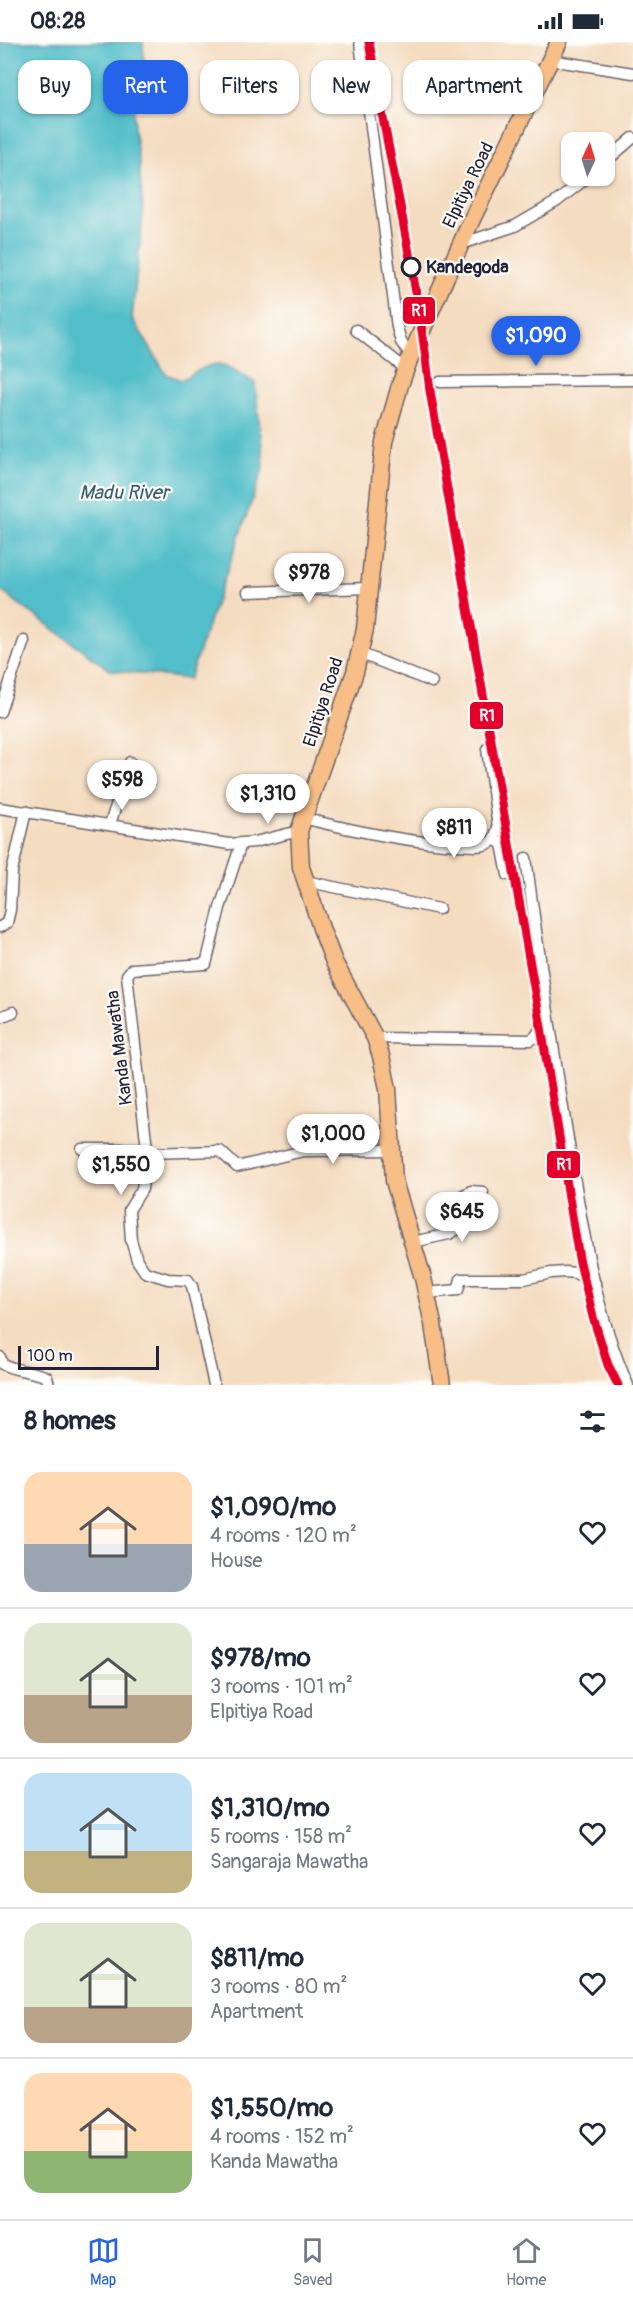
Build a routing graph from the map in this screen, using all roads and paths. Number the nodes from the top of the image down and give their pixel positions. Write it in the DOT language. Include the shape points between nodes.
graph roads {
  1 [pos="360,42"];
  2 [pos="559,42"];
  3 [pos="550,60"];
  4 [pos="633,73"];
  5 [pos="633,138"];
  6 [pos="615,154"];
  7 [pos="576,186"];
  8 [pos="461,244"];
  9 [pos="356,330"];
  10 [pos="409,362"];
  11 [pos="633,380"];
  12 [pos="440,382"];
  13 [pos="369,588"];
  14 [pos="248,592"];
  15 [pos="24,641"];
  16 [pos="359,653"];
  17 [pos="432,682"];
  18 [pos="0,712"];
  19 [pos="487,749"];
  20 [pos="130,762"];
  21 [pos="0,808"];
  22 [pos="26,811"];
  23 [pos="110,824"];
  24 [pos="301,825"];
  25 [pos="494,839"];
  26 [pos="241,844"];
  27 [pos="526,858"];
  28 [pos="508,875"];
  29 [pos="305,881"];
  30 [pos="5,891"];
  31 [pos="439,909"];
  32 [pos="0,927"];
  33 [pos="13,1012"];
  34 [pos="0,1017"];
  35 [pos="547,1017"];
  36 [pos="375,1038"];
  37 [pos="82,1149"];
  38 [pos="392,1150"];
  39 [pos="147,1151"];
  40 [pos="483,1192"];
  41 [pos="413,1242"];
  42 [pos="595,1283"];
  43 [pos="426,1293"];
  44 [pos="0,1357"];
  45 [pos="49,1385"];
  46 [pos="214,1385"];
  47 [pos="442,1385"];
  48 [pos="628,1385"];
  1 -- 10 [label="street" via="397,327"];
  2 -- 3 [label="main road, Elpitiya Road"];
  3 -- 4 [label="street"];
  3 -- 8 [label="main road, Elpitiya Road"];
  5 -- 6 [label="street"];
  7 -- 8 [label="street" via="515,226"];
  8 -- 10 [label="main road, Elpitiya Road"];
  9 -- 10 [label="street"];
  10 -- 13 [label="main road, Elpitiya Road" via="384,442"];
  11 -- 12 [label="street"];
  13 -- 14 [label="street"];
  13 -- 16 [label="main road, Elpitiya Road"];
  15 -- 18 [label="street"];
  16 -- 17 [label="street"];
  16 -- 24 [label="main road, Elpitiya Road" via="341,716"];
  19 -- 25 [label="street" via="498,827"];
  20 -- 23 [label="street"];
  21 -- 22 [label="street"];
  22 -- 23 [label="street"];
  22 -- 30 [label="street"];
  23 -- 26 [label="street"];
  24 -- 25 [label="street" via="441,844 476,846"];
  24 -- 26 [label="street"];
  24 -- 29 [label="main road, Elpitiya Road" via="299,857"];
  25 -- 28 [label="street" via="502,844"];
  26 -- 39 [label="street, Kanda Mawatha" via="206,964 132,969 128,975"];
  27 -- 35 [label="street"];
  29 -- 31 [label="street"];
  29 -- 36 [label="main road, Elpitiya Road" via="334,962"];
  30 -- 32 [label="street" via="10,910 7,923"];
  33 -- 34 [label="street"];
  35 -- 36 [label="street" via="531,1040"];
  35 -- 42 [label="street"];
  36 -- 38 [label="main road, Elpitiya Road" via="388,1089"];
  37 -- 39 [label="street"];
  38 -- 39 [label="street" via="303,1152 237,1167 220,1151"];
  38 -- 41 [label="main road, Elpitiya Road" via="394,1181"];
  39 -- 46 [label="street, Kanda Mawatha" via="142,1189 129,1210 137,1260 145,1272 188,1280 192,1286"];
  40 -- 41 [label="street" via="471,1191 462,1196 458,1229"];
  41 -- 43 [label="main road, Elpitiya Road"];
  42 -- 43 [label="street" via="575,1273 557,1272 524,1279 461,1279 458,1290"];
  42 -- 48 [label="street" via="609,1341"];
  43 -- 47 [label="main road, Elpitiya Road"];
  44 -- 45 [label="street" via="2,1364 9,1367 47,1377"];
}
